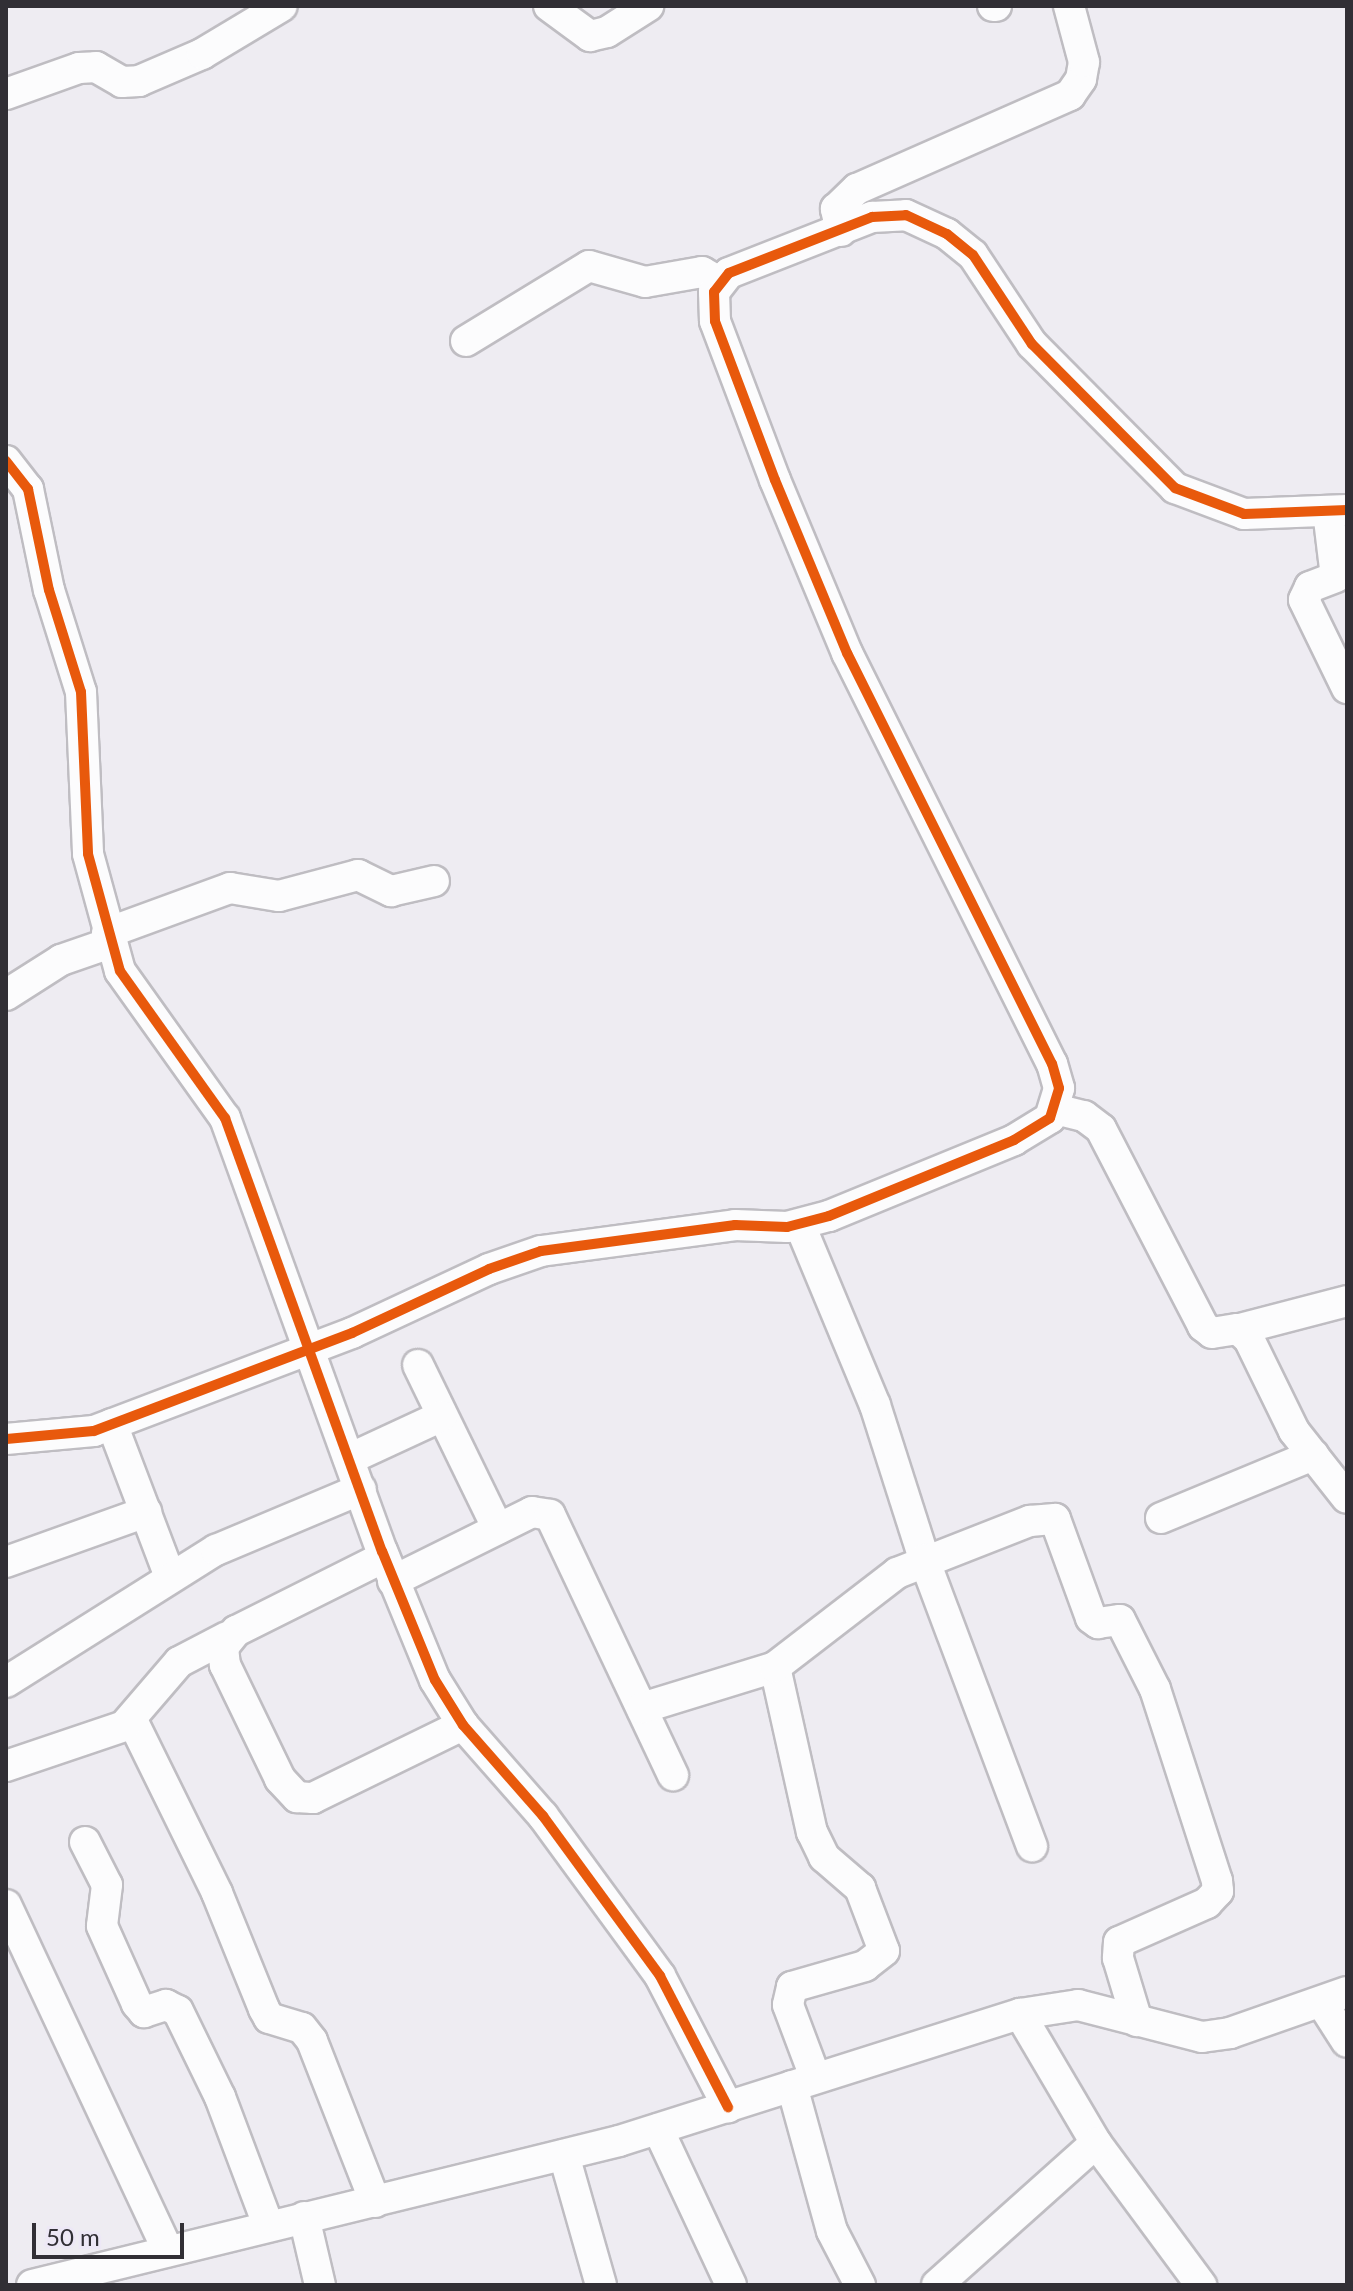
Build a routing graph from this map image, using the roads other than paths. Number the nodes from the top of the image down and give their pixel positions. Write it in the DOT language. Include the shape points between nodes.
graph roads {
  1 [pos="282,6"];
  2 [pos="549,6"];
  3 [pos="648,6"];
  4 [pos="1069,6"];
  5 [pos="6,94"];
  6 [pos="841,231"];
  7 [pos="719,282"];
  8 [pos="466,341"];
  9 [pos="6,461"];
  10 [pos="1337,510"];
  11 [pos="1347,688"];
  12 [pos="434,881"];
  13 [pos="108,938"];
  14 [pos="6,995"];
  15 [pos="1055,1109"];
  16 [pos="800,1225"];
  17 [pos="1347,1301"];
  18 [pos="1236,1330"];
  19 [pos="309,1349"];
  20 [pos="418,1365"];
  21 [pos="442,1416"];
  22 [pos="112,1424"];
  23 [pos="6,1439"];
  24 [pos="1313,1455"];
  25 [pos="349,1459"];
  26 [pos="361,1489"];
  27 [pos="1347,1498"];
  28 [pos="146,1512"];
  29 [pos="1161,1518"];
  30 [pos="498,1529"];
  31 [pos="924,1559"];
  32 [pos="6,1562"];
  33 [pos="389,1569"];
  34 [pos="170,1577"];
  35 [pos="227,1637"];
  36 [pos="775,1667"];
  37 [pos="6,1682"];
  38 [pos="642,1708"];
  39 [pos="132,1720"];
  40 [pos="463,1725"];
  41 [pos="6,1766"];
  42 [pos="673,1775"];
  43 [pos="85,1842"];
  44 [pos="1032,1846"];
  45 [pos="6,1905"];
  46 [pos="1335,1997"];
  47 [pos="1020,2014"];
  48 [pos="1137,2021"];
  49 [pos="1347,2042"];
  50 [pos="804,2082"];
  51 [pos="728,2107"];
  52 [pos="658,2129"];
  53 [pos="1096,2143"];
  54 [pos="564,2155"];
  55 [pos="375,2202"];
  56 [pos="304,2217"];
  57 [pos="268,2225"];
  58 [pos="168,2251"];
  59 [pos="32,2285"];
  60 [pos="320,2285"];
  61 [pos="601,2285"];
  62 [pos="731,2285"];
  63 [pos="860,2285"];
  64 [pos="937,2285"];
  65 [pos="1201,2285"];
  1 -- 5 [label="street" via="202,54 139,81 122,82 96,67 79,68"];
  2 -- 3 [label="street" via="590,36 607,32"];
  4 -- 6 [label="street" via="1084,62 1070,95 857,189 836,209"];
  6 -- 7 [label="street" via="729,273"];
  6 -- 10 [label="street" via="888,214 906,215 947,234 988,275 1032,344 1175,488 1244,514"];
  7 -- 8 [label="street" via="702,272 688,272 645,282 589,266"];
  7 -- 15 [label="street" via="712,305 715,321 825,605 1052,1064 1059,1088"];
  9 -- 13 [label="street" via="28,489 49,590 81,692 88,854"];
  10 -- 11 [label="street" via="1336,577 1310,587 1304,600"];
  12 -- 13 [label="street" via="391,891 358,875 347,876 279,896 230,888"];
  13 -- 14 [label="street"];
  13 -- 19 [label="street" via="120,971 225,1118"];
  15 -- 16 [label="street" via="1043,1125 1014,1140"];
  15 -- 18 [label="street" via="1084,1116 1106,1136 1203,1326 1212,1333"];
  16 -- 19 [label="street" via="735,1225 541,1251"];
  16 -- 31 [label="street" via="875,1405"];
  17 -- 18 [label="street"];
  18 -- 24 [label="street" via="1249,1339 1294,1431"];
  19 -- 22 [label="street"];
  19 -- 25 [label="street"];
  20 -- 21 [label="street"];
  21 -- 25 [label="street"];
  21 -- 30 [label="street"];
  22 -- 23 [label="street" via="75,1435"];
  22 -- 28 [label="street"];
  24 -- 27 [label="street"];
  24 -- 29 [label="street"];
  25 -- 26 [label="street"];
  26 -- 33 [label="street"];
  26 -- 34 [label="street" via="216,1550"];
  28 -- 32 [label="street"];
  28 -- 34 [label="street"];
  30 -- 33 [label="street"];
  30 -- 38 [label="street" via="532,1512 556,1520"];
  31 -- 36 [label="street" via="862,1595"];
  31 -- 44 [label="street"];
  31 -- 48 [label="street" via="1037,1518 1055,1519 1091,1618 1098,1623 1120,1620 1155,1689 1218,1891 1207,1903 1119,1942 1118,1958"];
  33 -- 35 [label="street"];
  33 -- 40 [label="street" via="435,1680"];
  34 -- 37 [label="street"];
  35 -- 39 [label="street" via="179,1662"];
  35 -- 40 [label="street" via="225,1665 280,1779 297,1797 313,1798"];
  36 -- 38 [label="street"];
  36 -- 50 [label="street" via="812,1832 824,1857 860,1888 884,1951 865,1966 792,1987 788,2005"];
  38 -- 42 [label="street"];
  39 -- 41 [label="street" via="108,1734"];
  39 -- 55 [label="street" via="201,1857 269,2018 302,2028 312,2041"];
  40 -- 51 [label="street" via="543,1816 660,1976"];
  43 -- 57 [label="street" via="107,1885 102,1926 137,2004 144,2012 166,2005 178,2011 220,2097"];
  45 -- 58 [label="street"];
  46 -- 48 [label="street" via="1230,2033 1202,2037"];
  46 -- 49 [label="street"];
  47 -- 48 [label="street" via="1078,2005"];
  47 -- 50 [label="street"];
  47 -- 53 [label="street"];
  50 -- 51 [label="street"];
  50 -- 63 [label="street" via="832,2231"];
  51 -- 52 [label="street"];
  52 -- 54 [label="street"];
  52 -- 62 [label="street"];
  53 -- 64 [label="street"];
  53 -- 65 [label="street"];
  54 -- 55 [label="street"];
  54 -- 61 [label="street"];
  55 -- 56 [label="street"];
  56 -- 57 [label="street"];
  56 -- 60 [label="street"];
  57 -- 58 [label="street"];
  58 -- 59 [label="street"];
}
